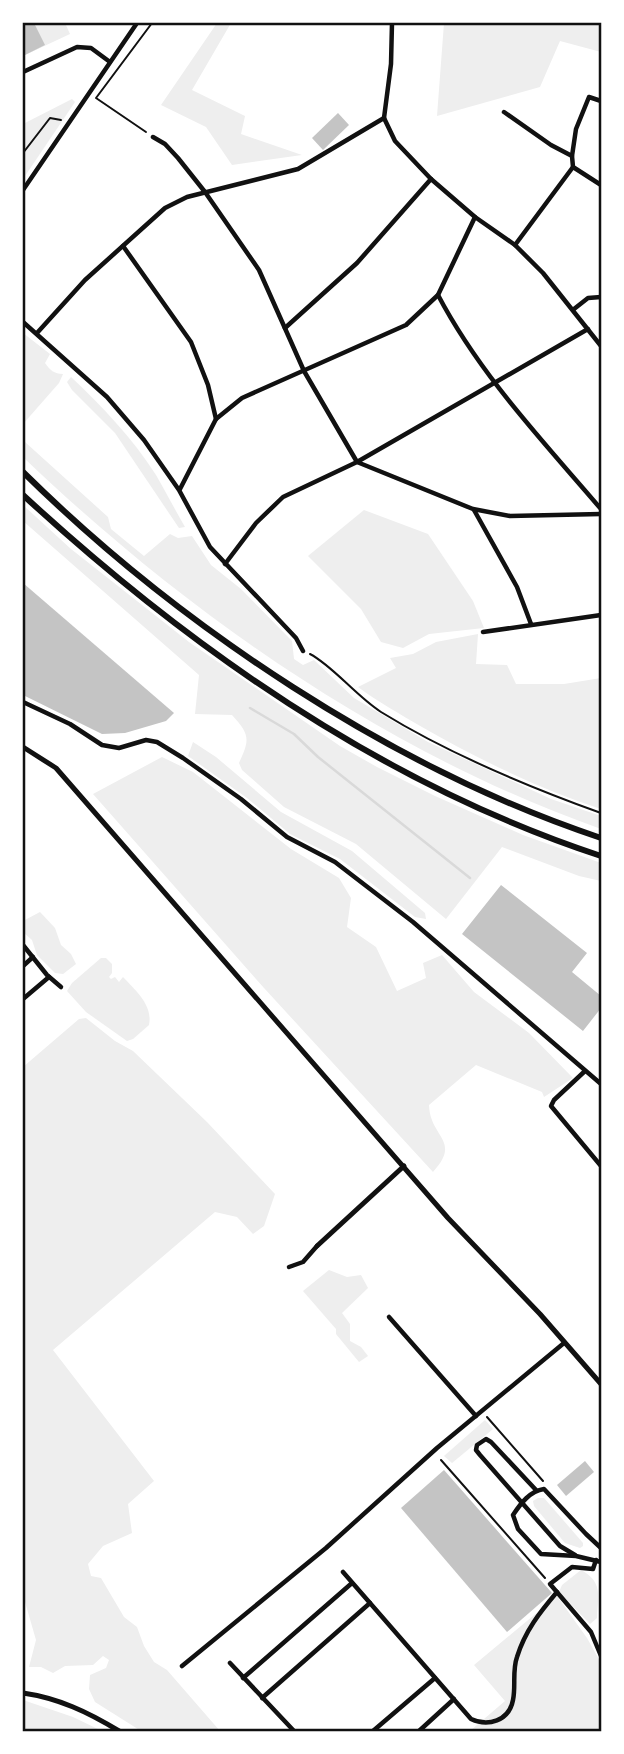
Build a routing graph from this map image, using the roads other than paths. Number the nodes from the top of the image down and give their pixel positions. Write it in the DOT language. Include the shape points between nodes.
graph roads {
  1 [pos="137,23"];
  2 [pos="392,23"];
  3 [pos="110,62"];
  4 [pos="23,72"];
  5 [pos="601,101"];
  6 [pos="504,112"];
  7 [pos="384,118"];
  8 [pos="153,136"];
  9 [pos="572,156"];
  10 [pos="573,167"];
  11 [pos="431,179"];
  12 [pos="601,185"];
  13 [pos="23,190"];
  14 [pos="205,192"];
  15 [pos="475,217"];
  16 [pos="515,245"];
  17 [pos="123,246"];
  18 [pos="438,295"];
  19 [pos="601,297"];
  20 [pos="574,309"];
  21 [pos="23,322"];
  22 [pos="285,328"];
  23 [pos="588,329"];
  24 [pos="37,333"];
  25 [pos="601,346"];
  26 [pos="304,371"];
  27 [pos="495,384"];
  28 [pos="216,419"];
  29 [pos="356,462"];
  30 [pos="23,472"];
  31 [pos="179,489"];
  32 [pos="23,495"];
  33 [pos="473,509"];
  34 [pos="601,509"];
  35 [pos="601,514"];
  36 [pos="225,564"];
  37 [pos="601,615"];
  38 [pos="531,624"];
  39 [pos="483,632"];
  40 [pos="303,651"];
  41 [pos="23,702"];
  42 [pos="23,747"];
  43 [pos="601,838"];
  44 [pos="601,856"];
  45 [pos="23,945"];
  46 [pos="33,957"];
  47 [pos="23,966"];
  48 [pos="50,977"];
  49 [pos="61,987"];
  50 [pos="23,999"];
  51 [pos="586,1071"];
  52 [pos="601,1084"];
  53 [pos="404,1166"];
  54 [pos="601,1166"];
  55 [pos="317,1246"];
  56 [pos="289,1267"];
  57 [pos="389,1317"];
  58 [pos="565,1343"];
  59 [pos="601,1384"];
  60 [pos="476,1416"];
  61 [pos="536,1490"];
  62 [pos="522,1503"];
  63 [pos="601,1548"];
  64 [pos="576,1556"];
  65 [pos="598,1561"];
  66 [pos="343,1572"];
  67 [pos="352,1583"];
  68 [pos="557,1592"];
  69 [pos="370,1603"];
  70 [pos="601,1656"];
  71 [pos="230,1663"];
  72 [pos="182,1666"];
  73 [pos="243,1678"];
  74 [pos="435,1678"];
  75 [pos="23,1693"];
  76 [pos="262,1698"];
  77 [pos="454,1699"];
  78 [pos="119,1731"];
  79 [pos="294,1731"];
  80 [pos="373,1731"];
  81 [pos="419,1731"];
  1 -- 3 [label="street"];
  2 -- 7 [label="street"];
  3 -- 4 [label="street" via="91,48 77,47"];
  3 -- 13 [label="street"];
  5 -- 9 [label="street" via="589,97 576,129"];
  6 -- 9 [label="street"];
  7 -- 11 [label="street" via="395,141"];
  7 -- 14 [label="street" via="298,169"];
  8 -- 14 [label="street"];
  9 -- 10 [label="street"];
  10 -- 12 [label="street"];
  10 -- 16 [label="street"];
  11 -- 15 [label="street"];
  11 -- 22 [label="street" via="357,263"];
  14 -- 17 [label="street" via="165,208"];
  14 -- 22 [label="street" via="259,270"];
  15 -- 16 [label="street"];
  15 -- 18 [label="street"];
  16 -- 20 [label="street"];
  17 -- 24 [label="street"];
  17 -- 28 [label="street" via="191,342"];
  18 -- 26 [label="street" via="406,325"];
  18 -- 27 [label="street"];
  19 -- 20 [label="street" via="588,298"];
  20 -- 23 [label="street"];
  21 -- 24 [label="street"];
  22 -- 26 [label="street"];
  23 -- 25 [label="street"];
  23 -- 27 [label="street"];
  24 -- 31 [label="street" via="107,397"];
  26 -- 28 [label="street" via="242,398"];
  26 -- 29 [label="street"];
  27 -- 29 [label="street"];
  27 -- 34 [label="street"];
  28 -- 31 [label="street"];
  29 -- 33 [label="street"];
  29 -- 36 [label="street" via="283,498 256,523"];
  30 -- 43 [label="main road" via="190,614 317,702 484,792"];
  31 -- 36 [label="street" via="210,547"];
  32 -- 44 [label="main road" via="156,607 332,729 451,794"];
  33 -- 35 [label="street" via="510,516"];
  33 -- 38 [label="street" via="517,587"];
  36 -- 40 [label="street"];
  37 -- 38 [label="street"];
  38 -- 39 [label="street"];
  41 -- 51 [label="street" via="102,745 119,748 146,740 183,758 288,837 335,862 413,922"];
  42 -- 53 [label="street" via="56,768"];
  45 -- 46 [label="street"];
  46 -- 47 [label="street"];
  46 -- 48 [label="street"];
  48 -- 49 [label="street"];
  48 -- 50 [label="street"];
  51 -- 52 [label="street"];
  51 -- 54 [label="street" via="551,1106"];
  53 -- 55 [label="street"];
  53 -- 58 [label="street"];
  55 -- 56 [label="street" via="303,1262"];
  57 -- 60 [label="street"];
  58 -- 59 [label="street"];
  58 -- 60 [label="street"];
  60 -- 72 [label="street"];
  61 -- 62 [label="street"];
  61 -- 62 [label="street" via="491,1442 481,1441 476,1450"];
  61 -- 63 [label="street" via="544,1489"];
  62 -- 64 [label="street" via="560,1546"];
  62 -- 64 [label="street" via="513,1515 518,1529 541,1554"];
  64 -- 65 [label="street"];
  65 -- 68 [label="street" via="593,1569 572,1567 550,1584"];
  66 -- 67 [label="street"];
  67 -- 69 [label="street"];
  67 -- 73 [label="street"];
  68 -- 70 [label="street" via="591,1632"];
  68 -- 77 [label="street" via="528,1629 516,1658 513,1702 507,1714 483,1725 471,1719"];
  69 -- 74 [label="street"];
  69 -- 76 [label="street"];
  71 -- 73 [label="street"];
  73 -- 76 [label="street"];
  74 -- 77 [label="street"];
  74 -- 80 [label="street"];
  75 -- 78 [label="street" via="80,1709"];
  76 -- 79 [label="street"];
  77 -- 81 [label="street"];
}
